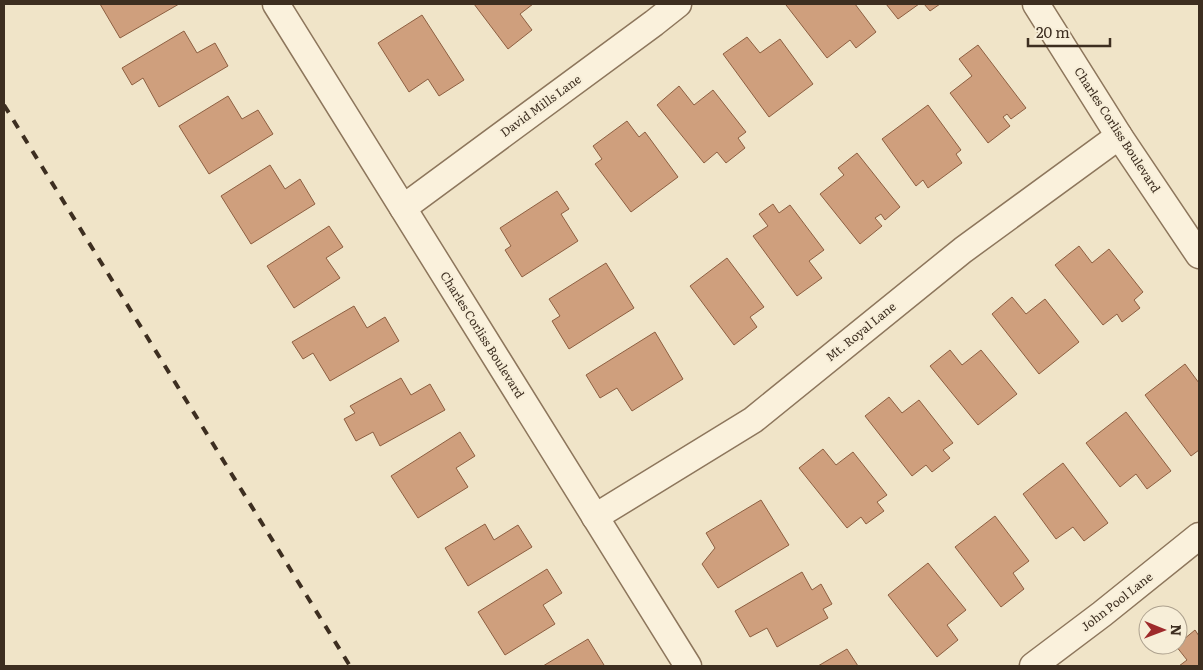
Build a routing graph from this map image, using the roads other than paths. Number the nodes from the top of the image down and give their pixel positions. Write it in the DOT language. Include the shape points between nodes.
graph roads {
  1 [pos="276,4"];
  2 [pos="678,4"];
  3 [pos="1036,4"];
  4 [pos="1119,136"];
  5 [pos="403,208"];
  6 [pos="1199,255"];
  7 [pos="595,518"];
  8 [pos="1199,536"];
  9 [pos="688,666"];
  10 [pos="1033,666"];
  1 -- 5 [label="street, Charles Corliss Boulevard"];
  2 -- 5 [label="street, David Mills Lane"];
  3 -- 4 [label="street, Charles Corliss Boulevard"];
  4 -- 6 [label="street, Charles Corliss Boulevard"];
  4 -- 7 [label="street, Mt. Royal Lane" via="963,250 753,420"];
  5 -- 7 [label="street, Charles Corliss Boulevard"];
  7 -- 9 [label="street, Charles Corliss Boulevard"];
  8 -- 10 [label="street, John Pool Lane"];
}
